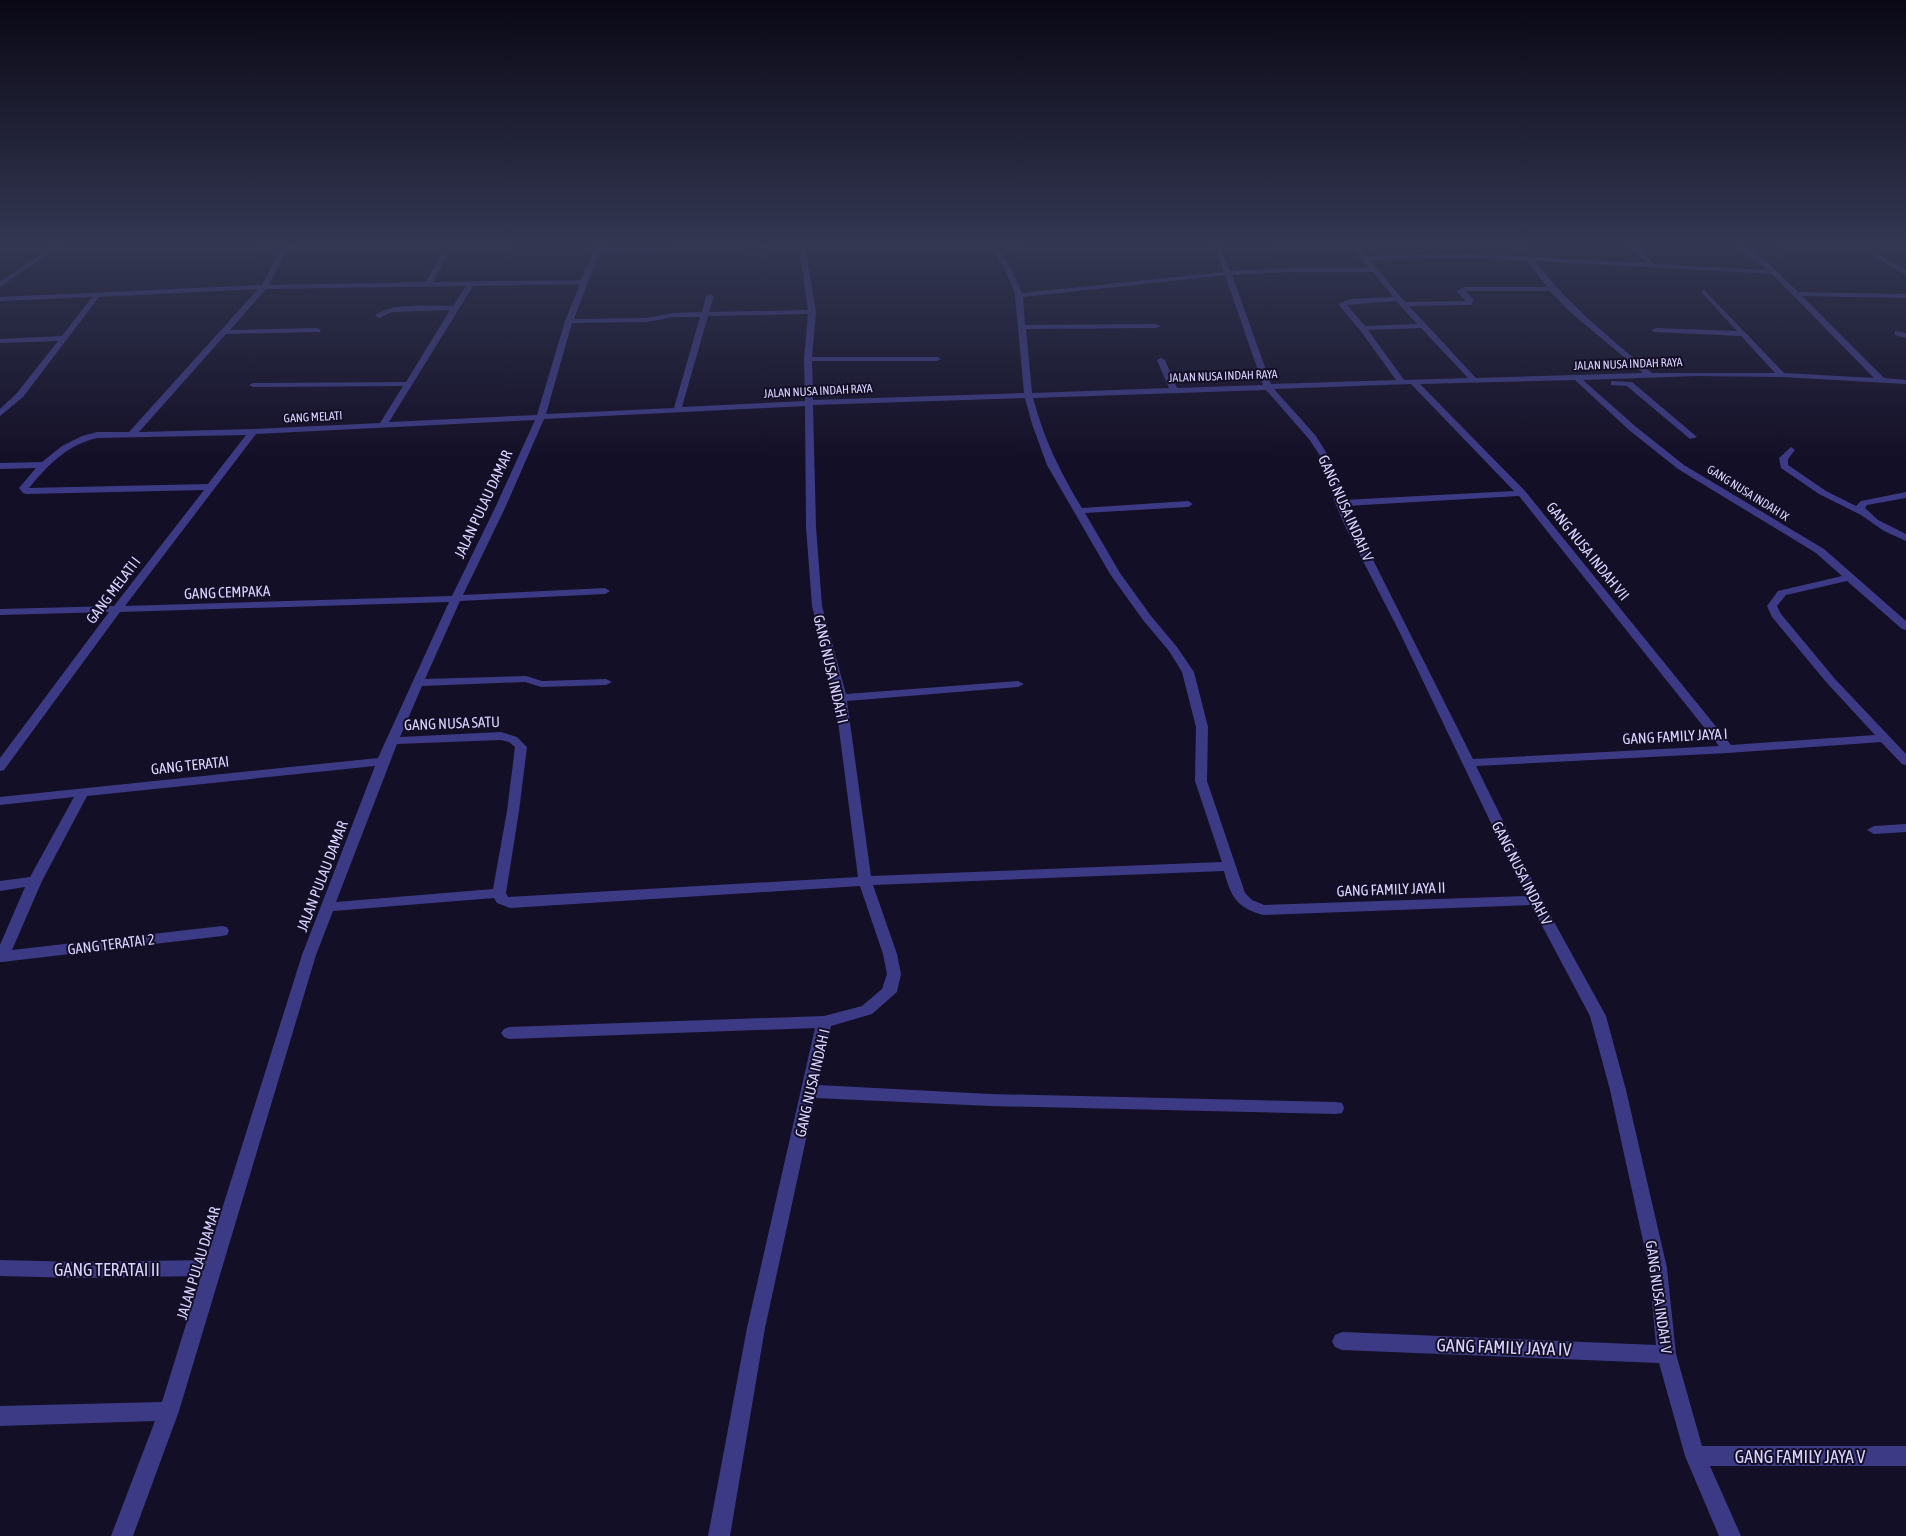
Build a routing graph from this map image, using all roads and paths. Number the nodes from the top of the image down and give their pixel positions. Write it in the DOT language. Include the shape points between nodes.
graph roads {
  1 [pos="80,318"];
  2 [pos="237,318"];
  3 [pos="449,318"];
  4 [pos="569,318"];
  5 [pos="659,318"];
  6 [pos="705,318"];
  7 [pos="812,318"];
  8 [pos="1023,318"];
  9 [pos="1244,318"];
  10 [pos="1354,318"];
  11 [pos="1416,318"];
  12 [pos="1581,318"];
  13 [pos="1728,318"];
  14 [pos="1819,318"];
  15 [pos="568,321"];
  16 [pos="1156,326"];
  17 [pos="1423,326"];
  18 [pos="1024,327"];
  19 [pos="1363,328"];
  20 [pos="317,330"];
  21 [pos="1656,330"];
  22 [pos="224,332"];
  23 [pos="1744,334"];
  24 [pos="65,338"];
  25 [pos="0,341"];
  26 [pos="937,358"];
  27 [pos="808,359"];
  28 [pos="1160,360"];
  29 [pos="1650,375"];
  30 [pos="1782,375"];
  31 [pos="1606,377"];
  32 [pos="1578,378"];
  33 [pos="1474,380"];
  34 [pos="1882,381"];
  35 [pos="1413,382"];
  36 [pos="1906,382"];
  37 [pos="1402,383"];
  38 [pos="253,384"];
  39 [pos="407,384"];
  40 [pos="1268,387"];
  41 [pos="1174,390"];
  42 [pos="1028,394"];
  43 [pos="809,403"];
  44 [pos="677,410"];
  45 [pos="0,413"];
  46 [pos="541,418"];
  47 [pos="382,426"];
  48 [pos="252,432"];
  49 [pos="132,434"];
  50 [pos="1693,437"];
  51 [pos="1791,450"];
  52 [pos="44,465"];
  53 [pos="0,466"];
  54 [pos="211,487"];
  55 [pos="1522,493"];
  56 [pos="1906,495"];
  57 [pos="1340,503"];
  58 [pos="1188,504"];
  59 [pos="1078,511"];
  60 [pos="1864,513"];
  61 [pos="1906,538"];
  62 [pos="1849,577"];
  63 [pos="605,591"];
  64 [pos="456,598"];
  65 [pos="116,610"];
  66 [pos="0,612"];
  67 [pos="1906,627"];
  68 [pos="606,682"];
  69 [pos="418,683"];
  70 [pos="1018,684"];
  71 [pos="840,698"];
  72 [pos="1885,738"];
  73 [pos="392,741"];
  74 [pos="1728,750"];
  75 [pos="383,761"];
  76 [pos="1906,761"];
  77 [pos="1466,763"];
  78 [pos="0,767"];
  79 [pos="83,792"];
  80 [pos="0,801"];
  81 [pos="1906,828"];
  82 [pos="1874,830"];
  83 [pos="1230,866"];
  84 [pos="35,881"];
  85 [pos="865,881"];
  86 [pos="0,886"];
  87 [pos="498,893"];
  88 [pos="1535,900"];
  89 [pos="328,907"];
  90 [pos="222,931"];
  91 [pos="1,957"];
  92 [pos="824,1022"];
  93 [pos="508,1033"];
  94 [pos="810,1091"];
  95 [pos="1336,1108"];
  96 [pos="0,1268"];
  97 [pos="214,1268"];
  98 [pos="1342,1341"];
  99 [pos="1666,1354"];
  100 [pos="169,1411"];
  101 [pos="0,1416"];
  102 [pos="1694,1456"];
  103 [pos="1906,1456"];
  104 [pos="122,1536"];
  105 [pos="719,1536"];
  106 [pos="1730,1536"];
  1 -- 24 [label="street"];
  2 -- 22 [label="street"];
  3 -- 39 [label="street"];
  4 -- 15 [label="street, JALAN PULAU DAMAR"];
  5 -- 15 [label="street"];
  6 -- 44 [label="street"];
  7 -- 27 [label="street, GANG NUSA INDAH I"];
  8 -- 18 [label="street"];
  9 -- 40 [label="street, GANG NUSA INDAH V"];
  10 -- 19 [label="street"];
  11 -- 17 [label="street"];
  12 -- 29 [label="street"];
  13 -- 23 [label="street"];
  14 -- 34 [label="street"];
  15 -- 46 [label="street, JALAN PULAU DAMAR"];
  16 -- 18 [label="street"];
  17 -- 19 [label="street"];
  17 -- 33 [label="street"];
  18 -- 42 [label="street"];
  19 -- 37 [label="street"];
  20 -- 22 [label="street"];
  21 -- 23 [label="street"];
  22 -- 49 [label="street"];
  23 -- 30 [label="street"];
  24 -- 25 [label="street"];
  24 -- 45 [label="street" via="20,395"];
  26 -- 27 [label="street"];
  27 -- 43 [label="street, GANG NUSA INDAH I"];
  28 -- 41 [label="street"];
  29 -- 30 [label="street, JALAN NUSA INDAH RAYA"];
  29 -- 31 [label="street, JALAN NUSA INDAH RAYA"];
  30 -- 34 [label="street, JALAN NUSA INDAH RAYA"];
  31 -- 32 [label="street, JALAN NUSA INDAH RAYA"];
  31 -- 50 [label="street" via="1614,383 1629,384"];
  32 -- 33 [label="street, JALAN NUSA INDAH RAYA"];
  32 -- 62 [label="street, GANG NUSA INDAH IX" via="1632,428 1681,467 1820,551"];
  33 -- 35 [label="street, JALAN NUSA INDAH RAYA"];
  34 -- 36 [label="street, JALAN NUSA INDAH RAYA"];
  35 -- 37 [label="street, JALAN NUSA INDAH RAYA"];
  35 -- 55 [label="street, GANG NUSA INDAH VII"];
  37 -- 40 [label="street, JALAN NUSA INDAH RAYA"];
  38 -- 39 [label="street"];
  39 -- 47 [label="street"];
  40 -- 41 [label="street, JALAN NUSA INDAH RAYA"];
  40 -- 57 [label="street, GANG NUSA INDAH V" via="1313,438 1333,475"];
  41 -- 42 [label="street, JALAN NUSA INDAH RAYA"];
  42 -- 43 [label="street, JALAN NUSA INDAH RAYA"];
  42 -- 59 [label="street" via="1052,465"];
  43 -- 44 [label="street, JALAN NUSA INDAH RAYA"];
  43 -- 71 [label="street, GANG NUSA INDAH I" via="817,606"];
  44 -- 46 [label="street, JALAN NUSA INDAH RAYA"];
  46 -- 47 [label="street, GANG MELATI"];
  46 -- 64 [label="street, JALAN PULAU DAMAR"];
  47 -- 48 [label="street, GANG MELATI"];
  48 -- 49 [label="street, GANG MELATI"];
  48 -- 54 [label="street, GANG MELATI I"];
  49 -- 52 [label="street, GANG MELATI" via="86,436 67,446"];
  51 -- 60 [label="street" via="1784,458 1784,466 1834,500"];
  52 -- 53 [label="street"];
  52 -- 54 [label="street" via="24,488 26,491"];
  54 -- 65 [label="street, GANG MELATI I"];
  55 -- 57 [label="street"];
  55 -- 74 [label="street, GANG NUSA INDAH VII"];
  56 -- 60 [label="street" via="1864,503 1860,508"];
  57 -- 77 [label="street, GANG NUSA INDAH V"];
  58 -- 59 [label="street"];
  59 -- 83 [label="street" via="1115,574 1188,672 1202,726 1201,781"];
  60 -- 61 [label="street"];
  62 -- 67 [label="street, GANG NUSA INDAH IX"];
  62 -- 72 [label="street" via="1782,593 1772,606 1831,681"];
  63 -- 64 [label="street, GANG CEMPAKA"];
  64 -- 65 [label="street, GANG CEMPAKA"];
  64 -- 69 [label="street, JALAN PULAU DAMAR"];
  65 -- 66 [label="street, GANG CEMPAKA"];
  65 -- 78 [label="street, GANG MELATI I"];
  68 -- 69 [label="street" via="541,684 526,679"];
  69 -- 73 [label="street, JALAN PULAU DAMAR"];
  70 -- 71 [label="street"];
  71 -- 85 [label="street, GANG NUSA INDAH I"];
  72 -- 74 [label="street, GANG FAMILY JAYA I"];
  72 -- 76 [label="street"];
  73 -- 75 [label="street, JALAN PULAU DAMAR"];
  73 -- 87 [label="street, GANG NUSA SATU" via="501,736 513,738 521,747"];
  74 -- 77 [label="street, GANG FAMILY JAYA I"];
  75 -- 79 [label="street, GANG TERATAI"];
  75 -- 89 [label="street, JALAN PULAU DAMAR"];
  77 -- 88 [label="street, GANG NUSA INDAH V"];
  79 -- 80 [label="street, GANG TERATAI"];
  79 -- 84 [label="street"];
  81 -- 82 [label="street"];
  83 -- 85 [label="street"];
  83 -- 88 [label="street, GANG FAMILY JAYA II" via="1240,898 1263,910"];
  84 -- 86 [label="street"];
  84 -- 91 [label="street"];
  85 -- 87 [label="street" via="521,903 502,900"];
  85 -- 92 [label="street, GANG NUSA INDAH I" via="894,974 888,992 867,1010"];
  87 -- 89 [label="street"];
  88 -- 99 [label="street, GANG NUSA INDAH V" via="1598,1016 1658,1268"];
  89 -- 97 [label="street, JALAN PULAU DAMAR" via="309,955"];
  90 -- 91 [label="street, GANG TERATAI 2"];
  92 -- 93 [label="street"];
  92 -- 94 [label="street, GANG NUSA INDAH I"];
  94 -- 95 [label="street" via="990,1100"];
  94 -- 105 [label="street, GANG NUSA INDAH I" via="756,1328"];
  96 -- 97 [label="street, GANG TERATAI II"];
  97 -- 100 [label="street, JALAN PULAU DAMAR"];
  98 -- 99 [label="street, GANG FAMILY JAYA IV"];
  99 -- 102 [label="street, GANG NUSA INDAH V"];
  100 -- 101 [label="street"];
  100 -- 104 [label="street, JALAN PULAU DAMAR"];
  102 -- 103 [label="street, GANG FAMILY JAYA V"];
  102 -- 106 [label="street, GANG NUSA INDAH V"];
}
